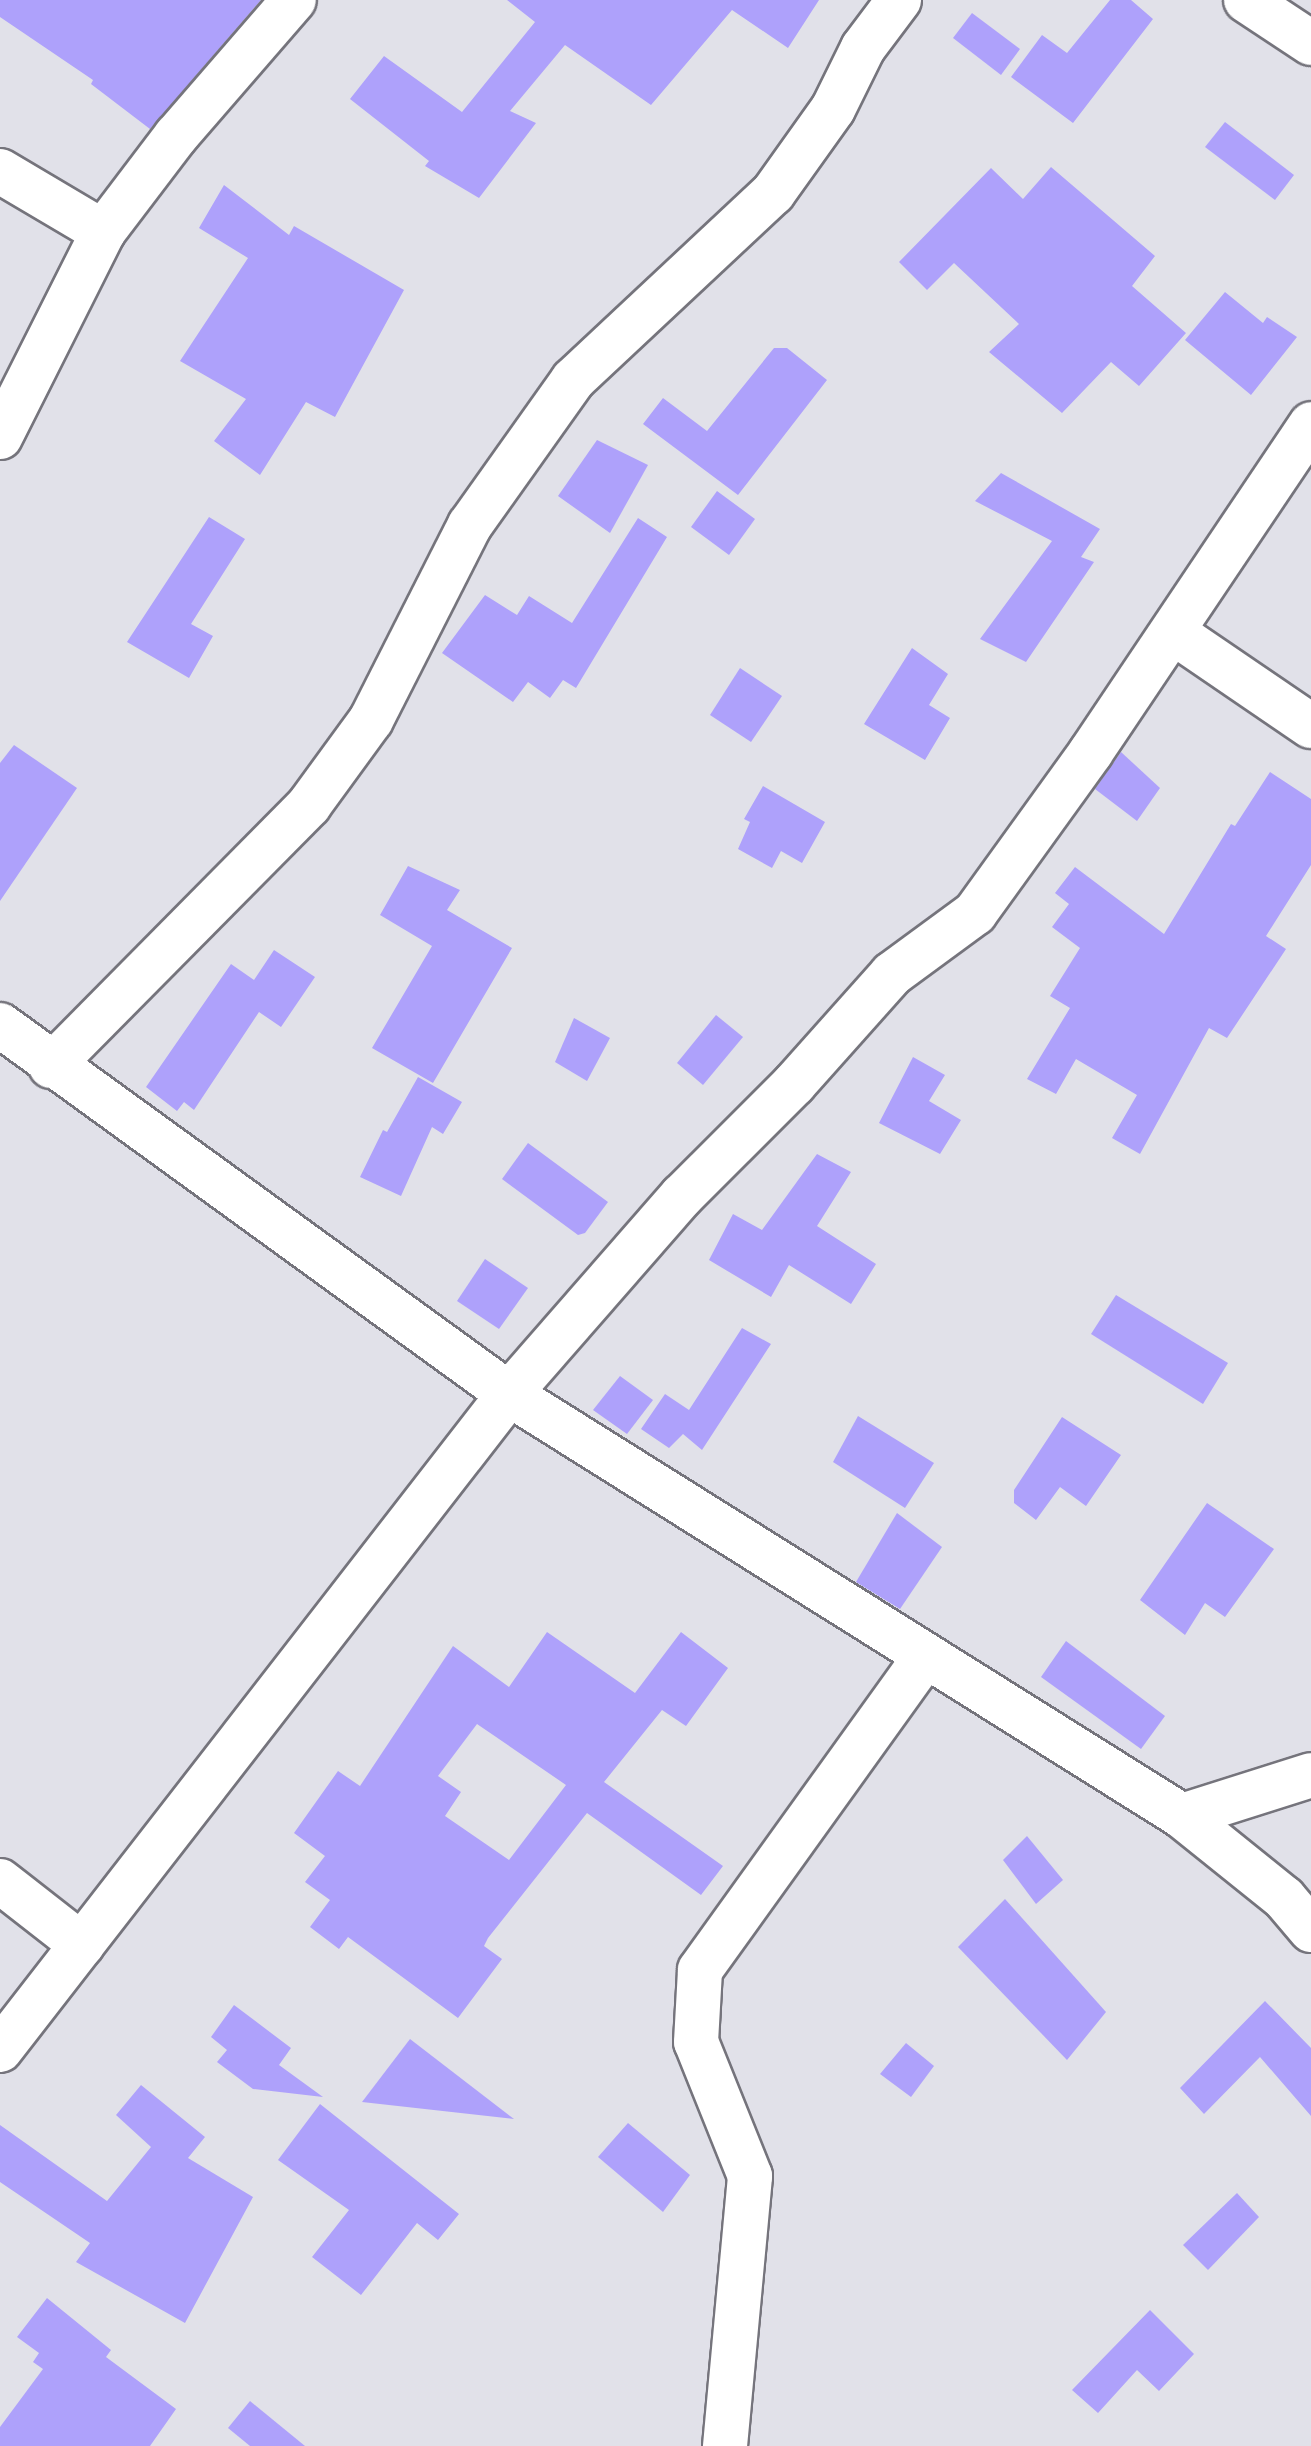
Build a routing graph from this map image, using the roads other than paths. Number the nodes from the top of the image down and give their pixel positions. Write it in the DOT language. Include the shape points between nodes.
graph roads {
  1 [pos="294,0"];
  2 [pos="899,0"];
  3 [pos="1246,0"];
  4 [pos="1311,43"];
  5 [pos="0,171"];
  6 [pos="103,232"];
  7 [pos="1311,424"];
  8 [pos="0,437"];
  9 [pos="1173,632"];
  10 [pos="1311,726"];
  11 [pos="0,1025"];
  12 [pos="51,1066"];
  13 [pos="509,1394"];
  14 [pos="925,1657"];
  15 [pos="1311,1775"];
  16 [pos="1182,1816"];
  17 [pos="0,1881"];
  18 [pos="1302,1900"];
  19 [pos="82,1945"];
  20 [pos="0,2050"];
  21 [pos="725,2446"];
  1 -- 6 [label="street" via="176,136"];
  2 -- 12 [label="street" via="863,48 833,109 773,193 573,380 470,525 371,720 309,805"];
  3 -- 4 [label="street"];
  5 -- 6 [label="street"];
  6 -- 8 [label="street"];
  7 -- 9 [label="street"];
  9 -- 10 [label="street"];
  9 -- 13 [label="street" via="975,913 892,974 794,1084 682,1196"];
  11 -- 12 [label="street"];
  12 -- 13 [label="street"];
  13 -- 14 [label="street"];
  13 -- 19 [label="street"];
  14 -- 16 [label="street"];
  14 -- 21 [label="street" via="700,1970 696,2042 750,2176"];
  15 -- 16 [label="street"];
  16 -- 18 [label="street"];
  17 -- 19 [label="street"];
  19 -- 20 [label="street"];
}
